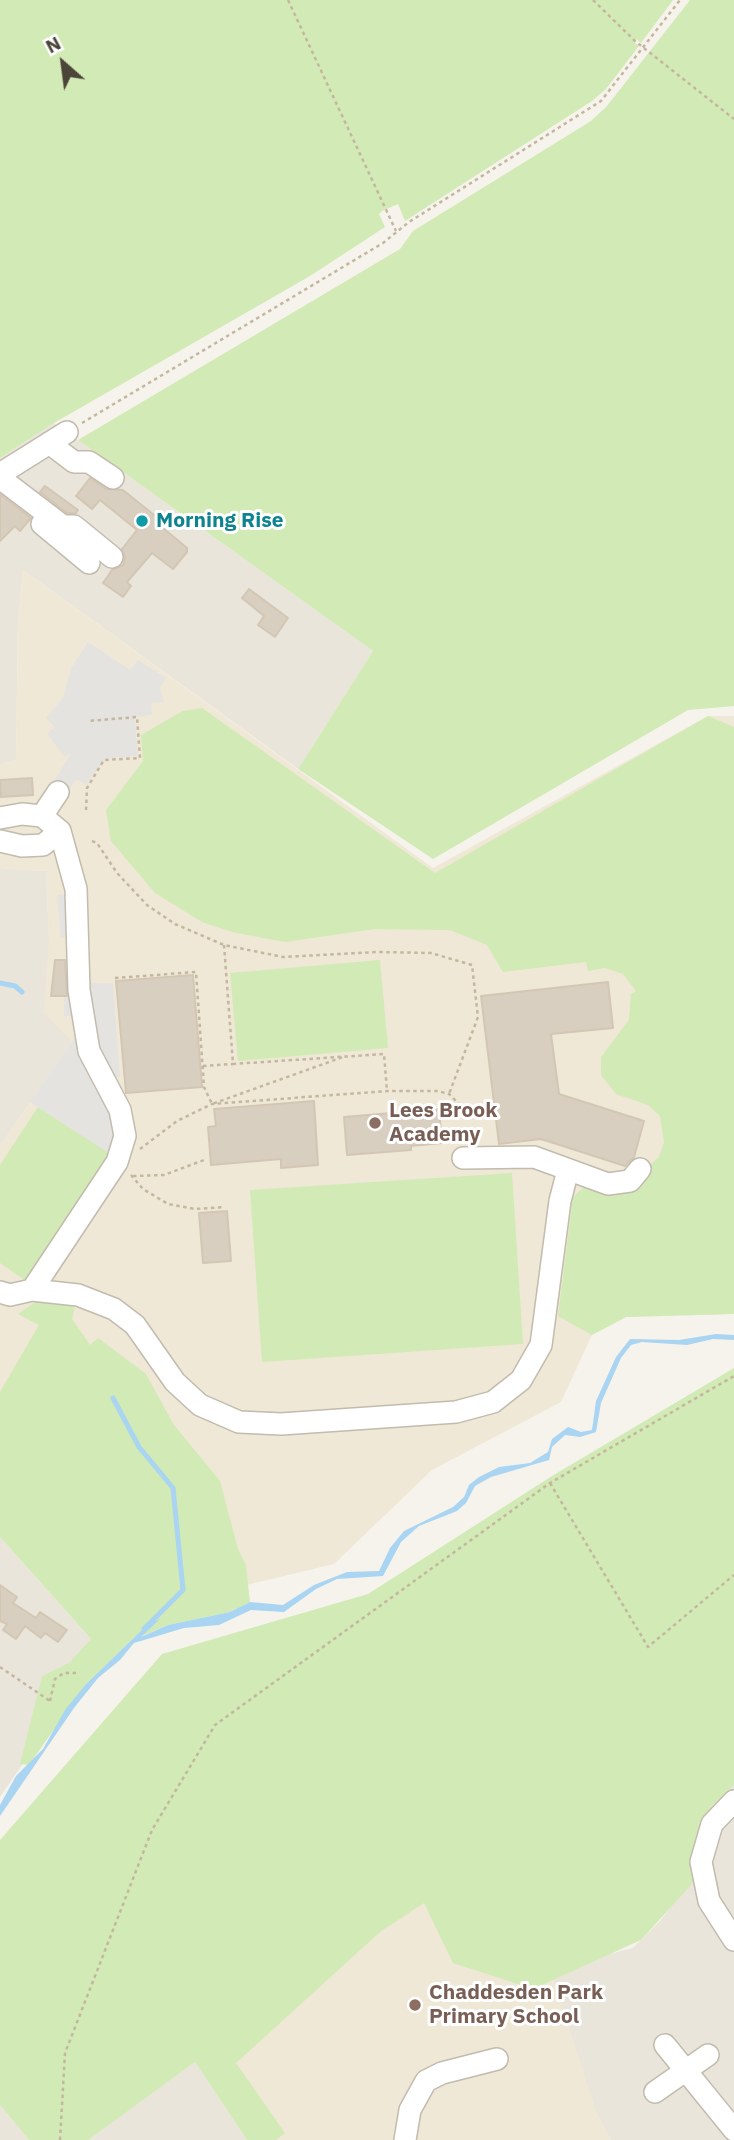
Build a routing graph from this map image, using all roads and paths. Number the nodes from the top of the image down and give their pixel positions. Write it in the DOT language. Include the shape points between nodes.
graph roads {
  1 [pos="288,0"];
  2 [pos="593,0"];
  3 [pos="680,0"];
  4 [pos="644,48"];
  5 [pos="734,119"];
  6 [pos="396,232"];
  7 [pos="58,437"];
  8 [pos="0,476"];
  9 [pos="113,478"];
  10 [pos="0,489"];
  11 [pos="112,557"];
  12 [pos="89,563"];
  13 [pos="89,721"];
  14 [pos="58,792"];
  15 [pos="86,810"];
  16 [pos="42,816"];
  17 [pos="0,818"];
  18 [pos="60,831"];
  19 [pos="0,841"];
  20 [pos="92,841"];
  21 [pos="225,946"];
  22 [pos="115,978"];
  23 [pos="344,1057"];
  24 [pos="233,1064"];
  25 [pos="203,1066"];
  26 [pos="387,1091"];
  27 [pos="449,1094"];
  28 [pos="212,1104"];
  29 [pos="459,1104"];
  30 [pos="463,1158"];
  31 [pos="204,1160"];
  32 [pos="124,1169"];
  33 [pos="640,1169"];
  34 [pos="568,1170"];
  35 [pos="224,1207"];
  36 [pos="32,1290"];
  37 [pos="0,1292"];
  38 [pos="734,1376"];
  39 [pos="551,1483"];
  40 [pos="734,1575"];
  41 [pos="0,1667"];
  42 [pos="76,1672"];
  43 [pos="734,1801"];
  44 [pos="734,1940"];
  45 [pos="665,2045"];
  46 [pos="708,2055"];
  47 [pos="497,2059"];
  48 [pos="687,2069"];
  49 [pos="655,2092"];
  50 [pos="734,2130"];
  51 [pos="60,2140"];
  52 [pos="405,2140"];
  1 -- 6 [label="path"];
  2 -- 4 [label="path"];
  3 -- 4 [label="path"];
  4 -- 5 [label="path"];
  4 -- 6 [label="path" via="601,101"];
  6 -- 7 [label="path"];
  7 -- 8 [label="street"];
  7 -- 9 [label="street" via="74,461 89,462"];
  8 -- 11 [label="street" via="63,526 74,526"];
  10 -- 12 [label="street"];
  13 -- 15 [label="path" via="137,718 140,758 104,760 87,788"];
  14 -- 16 [label="street"];
  16 -- 17 [label="street"];
  16 -- 18 [label="street"];
  18 -- 19 [label="street" via="43,845"];
  18 -- 32 [label="street" via="76,889 79,990 89,1051 120,1110 125,1127"];
  20 -- 21 [label="path" via="147,905 174,924"];
  21 -- 24 [label="path"];
  21 -- 27 [label="path" via="283,957 431,953 472,965 478,1017"];
  22 -- 25 [label="path" via="196,972"];
  23 -- 24 [label="path"];
  23 -- 26 [label="path" via="384,1054"];
  23 -- 28 [label="path"];
  24 -- 25 [label="path"];
  25 -- 28 [label="path" via="204,1087"];
  26 -- 27 [label="path"];
  26 -- 28 [label="path"];
  27 -- 29 [label="path"];
  28 -- 32 [label="path" via="177,1121 125,1160"];
  30 -- 34 [label="street" via="534,1157"];
  31 -- 32 [label="path" via="164,1175"];
  32 -- 35 [label="path" via="143,1189 168,1203 195,1209"];
  32 -- 36 [label="street"];
  33 -- 34 [label="street" via="630,1181 616,1185"];
  34 -- 36 [label="street" via="541,1345 521,1380 493,1402 456,1412 281,1424 239,1422 200,1405 175,1382 135,1325 114,1309 78,1295"];
  36 -- 37 [label="street" via="9,1295"];
  38 -- 39 [label="path"];
  39 -- 40 [label="path" via="648,1647"];
  39 -- 51 [label="path" via="215,1725 152,1830 65,2053"];
  41 -- 42 [label="path" via="50,1701 55,1679"];
  43 -- 44 [label="street" via="712,1824 701,1862 709,1901"];
  45 -- 48 [label="street"];
  46 -- 48 [label="street"];
  47 -- 52 [label="street" via="426,2081 410,2110"];
  48 -- 49 [label="street"];
  48 -- 50 [label="street"];
}
